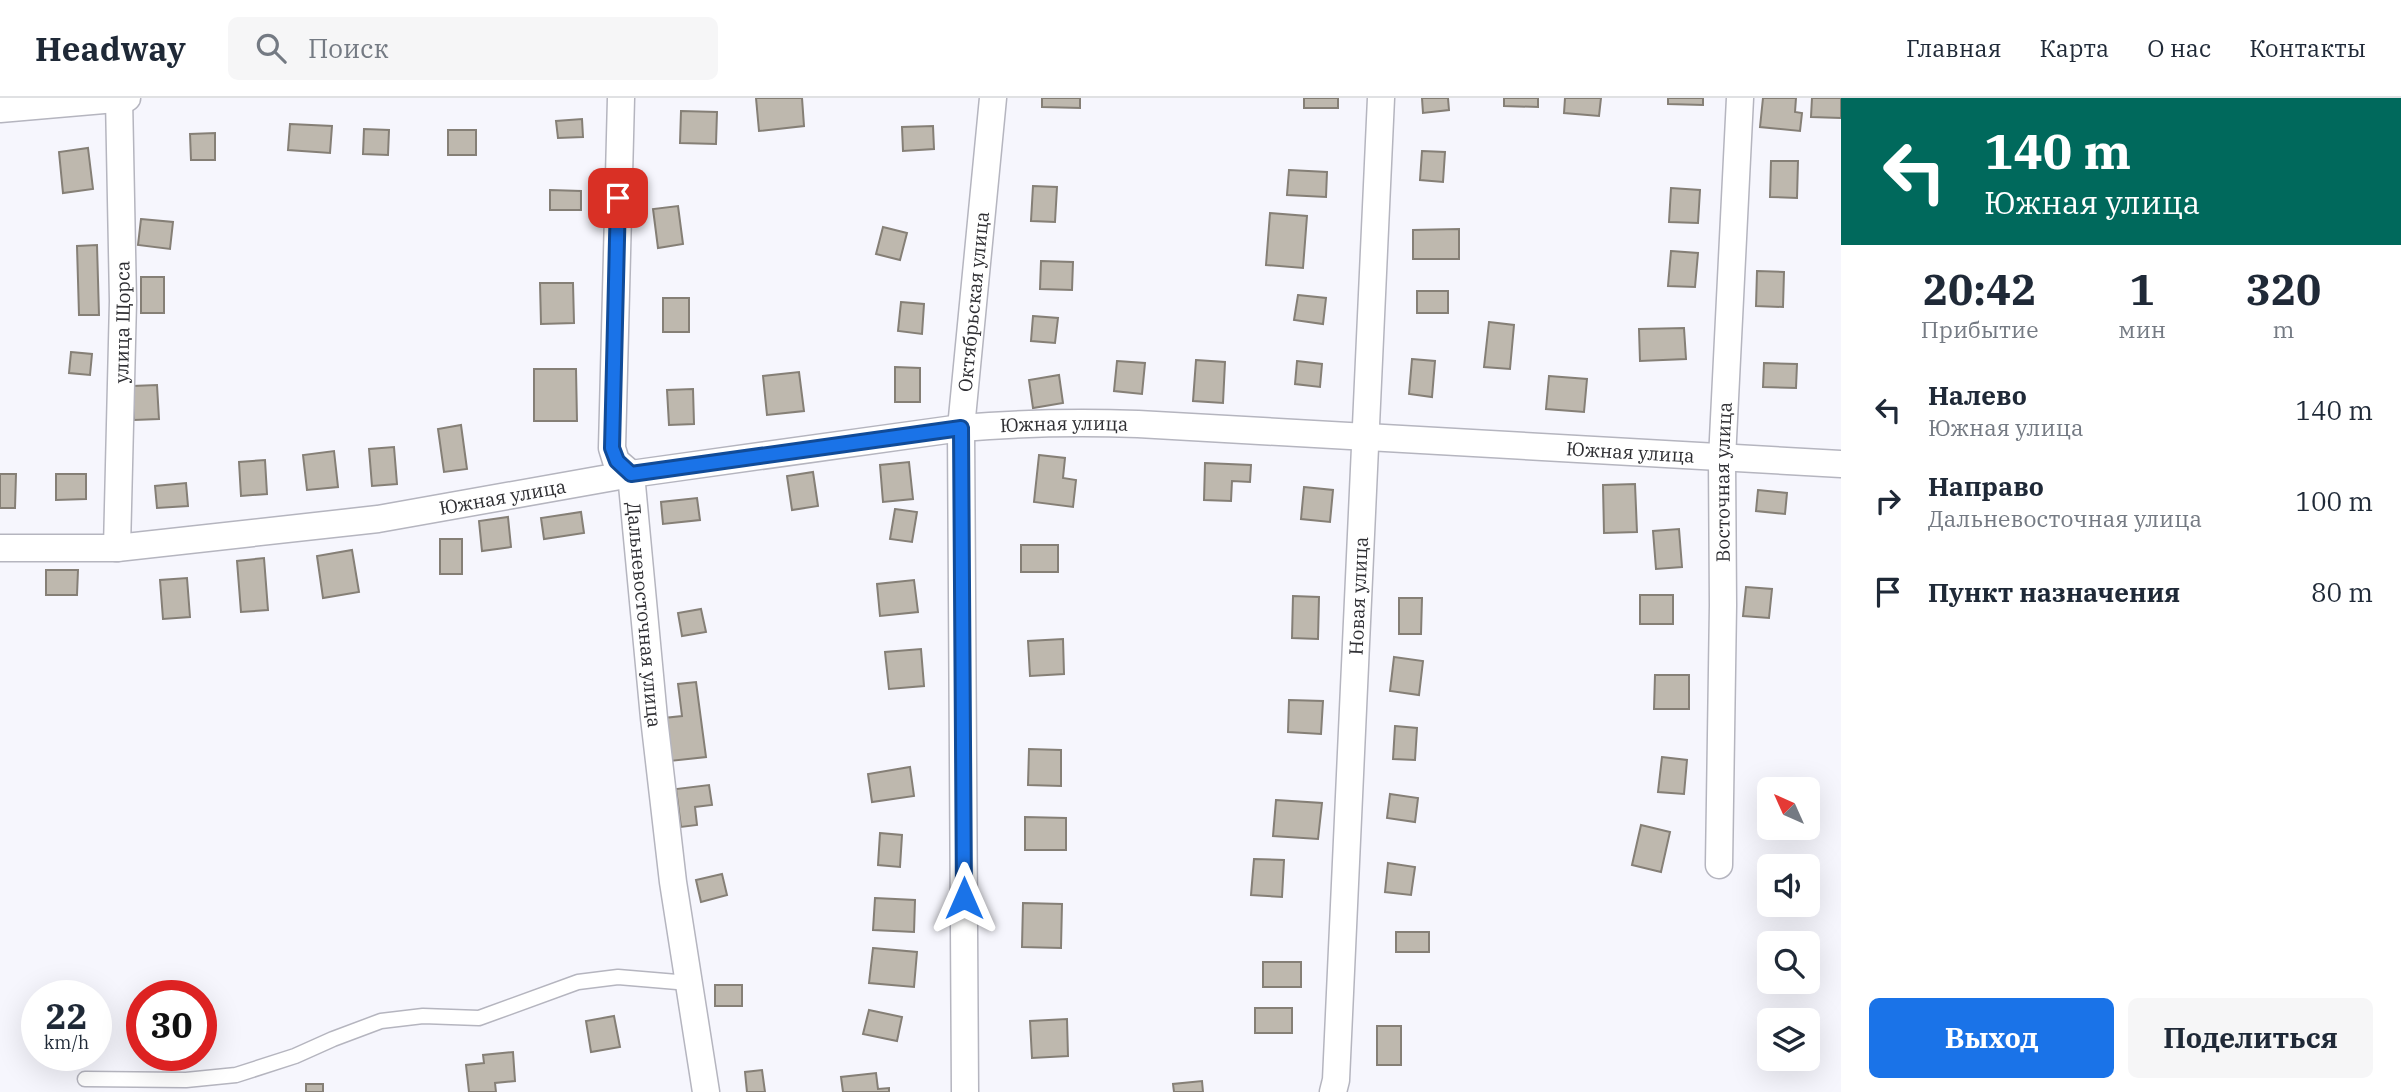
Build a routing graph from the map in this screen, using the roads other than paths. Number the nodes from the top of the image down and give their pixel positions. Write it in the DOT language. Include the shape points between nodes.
graph roads {
  1 [pos="119,98"];
  2 [pos="128,98"];
  3 [pos="621,98"];
  4 [pos="993,98"];
  5 [pos="1381,98"];
  6 [pos="1740,98"];
  7 [pos="0,109"];
  8 [pos="961,428"];
  9 [pos="1365,436"];
  10 [pos="1722,459"];
  11 [pos="1841,464"];
  12 [pos="631,474"];
  13 [pos="0,548"];
  14 [pos="117,548"];
  15 [pos="1719,865"];
  16 [pos="689,983"];
  17 [pos="85,1079"];
  18 [pos="706,1092"];
  19 [pos="965,1092"];
  20 [pos="1333,1092"];
  1 -- 2 [label="street"];
  1 -- 7 [label="street"];
  1 -- 14 [label="street, улица Щорса" via="123,302"];
  3 -- 12 [label="street, Дальневосточная улица" via="612,448 617,461"];
  4 -- 8 [label="street, Октябрьская улица"];
  5 -- 9 [label="street, Новая улица"];
  6 -- 10 [label="street, Восточная улица"];
  8 -- 9 [label="street, Южная улица" via="1094,422"];
  8 -- 12 [label="street, Южная улица"];
  8 -- 19 [label="street, Октябрьская улица"];
  9 -- 10 [label="street, Южная улица"];
  9 -- 20 [label="street, Новая улица"];
  10 -- 11 [label="street, Южная улица"];
  10 -- 15 [label="street, Восточная улица"];
  12 -- 14 [label="street, Южная улица" via="378,519"];
  12 -- 16 [label="street, Дальневосточная улица" via="654,718"];
  13 -- 14 [label="street, Южная улица"];
  16 -- 17 [label="lane" via="618,976 566,986 478,1018 423,1016 381,1021 236,1075 186,1080"];
  16 -- 18 [label="street, Дальневосточная улица"];
}
